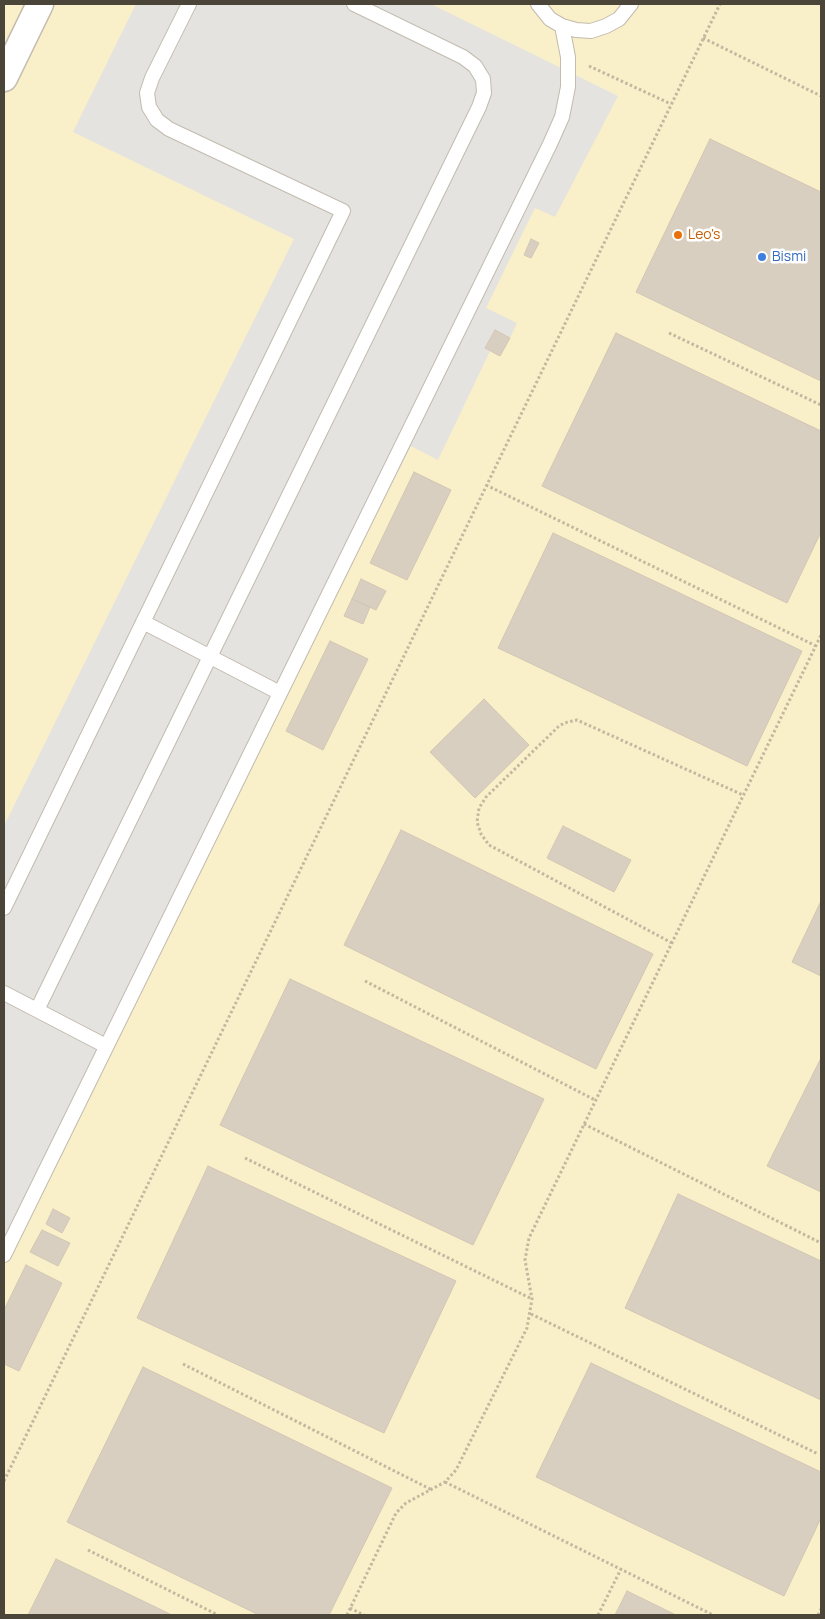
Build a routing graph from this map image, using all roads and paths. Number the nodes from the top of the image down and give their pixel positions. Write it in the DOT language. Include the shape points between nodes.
graph roads {
  1 [pos="40,4"];
  2 [pos="189,4"];
  3 [pos="354,4"];
  4 [pos="538,4"];
  5 [pos="631,4"];
  6 [pos="720,4"];
  7 [pos="562,26"];
  8 [pos="703,38"];
  9 [pos="568,57"];
  10 [pos="4,78"];
  11 [pos="821,96"];
  12 [pos="671,104"];
  13 [pos="669,333"];
  14 [pos="821,404"];
  15 [pos="486,485"];
  16 [pos="143,622"];
  17 [pos="821,635"];
  18 [pos="816,646"];
  19 [pos="210,657"];
  20 [pos="280,693"];
  21 [pos="743,796"];
  22 [pos="4,908"];
  23 [pos="672,943"];
  24 [pos="365,981"];
  25 [pos="4,993"];
  26 [pos="38,1010"];
  27 [pos="106,1046"];
  28 [pos="595,1100"];
  29 [pos="584,1124"];
  30 [pos="245,1158"];
  31 [pos="821,1243"];
  32 [pos="4,1255"];
  33 [pos="532,1299"];
  34 [pos="531,1314"];
  35 [pos="183,1364"];
  36 [pos="818,1454"];
  37 [pos="4,1481"];
  38 [pos="445,1482"];
  39 [pos="432,1490"];
  40 [pos="88,1550"];
  41 [pos="621,1569"];
  42 [pos="350,1608"];
  43 [pos="821,1609"];
  44 [pos="218,1615"];
  45 [pos="346,1615"];
  46 [pos="364,1615"];
  47 [pos="598,1615"];
  48 [pos="713,1615"];
  49 [pos="818,1615"];
  1 -- 10 [label="street"];
  2 -- 16 [label="lane" via="147,93 149,107 157,120 169,129 343,211"];
  3 -- 19 [label="lane" via="463,57 475,66 483,79 484,93"];
  4 -- 7 [label="lane" via="550,19"];
  5 -- 7 [label="lane" via="619,19 591,31"];
  6 -- 8 [label="path"];
  7 -- 9 [label="lane"];
  8 -- 11 [label="path"];
  8 -- 12 [label="path"];
  9 -- 12 [label="path"];
  9 -- 20 [label="lane" via="568,87 562,117 554,135"];
  12 -- 15 [label="path"];
  13 -- 14 [label="path"];
  15 -- 18 [label="path"];
  15 -- 37 [label="path"];
  16 -- 19 [label="lane"];
  16 -- 22 [label="lane"];
  17 -- 18 [label="path"];
  18 -- 21 [label="path"];
  19 -- 20 [label="lane"];
  19 -- 26 [label="lane"];
  20 -- 27 [label="lane"];
  21 -- 23 [label="path"];
  21 -- 23 [label="path" via="577,720 558,727 486,797 479,808 477,822 489,845"];
  23 -- 28 [label="path"];
  24 -- 28 [label="path"];
  25 -- 26 [label="lane"];
  26 -- 27 [label="lane"];
  27 -- 32 [label="lane"];
  28 -- 29 [label="path"];
  29 -- 31 [label="path"];
  29 -- 33 [label="path" via="529,1238 525,1260"];
  30 -- 33 [label="path"];
  33 -- 34 [label="path"];
  34 -- 36 [label="path"];
  34 -- 38 [label="path" via="464,1457"];
  35 -- 39 [label="path"];
  38 -- 39 [label="path"];
  38 -- 41 [label="path"];
  39 -- 42 [label="path" via="406,1503 396,1513"];
  40 -- 44 [label="path"];
  41 -- 47 [label="path"];
  41 -- 48 [label="path"];
  42 -- 45 [label="path"];
  42 -- 46 [label="path"];
  43 -- 49 [label="path"];
}
